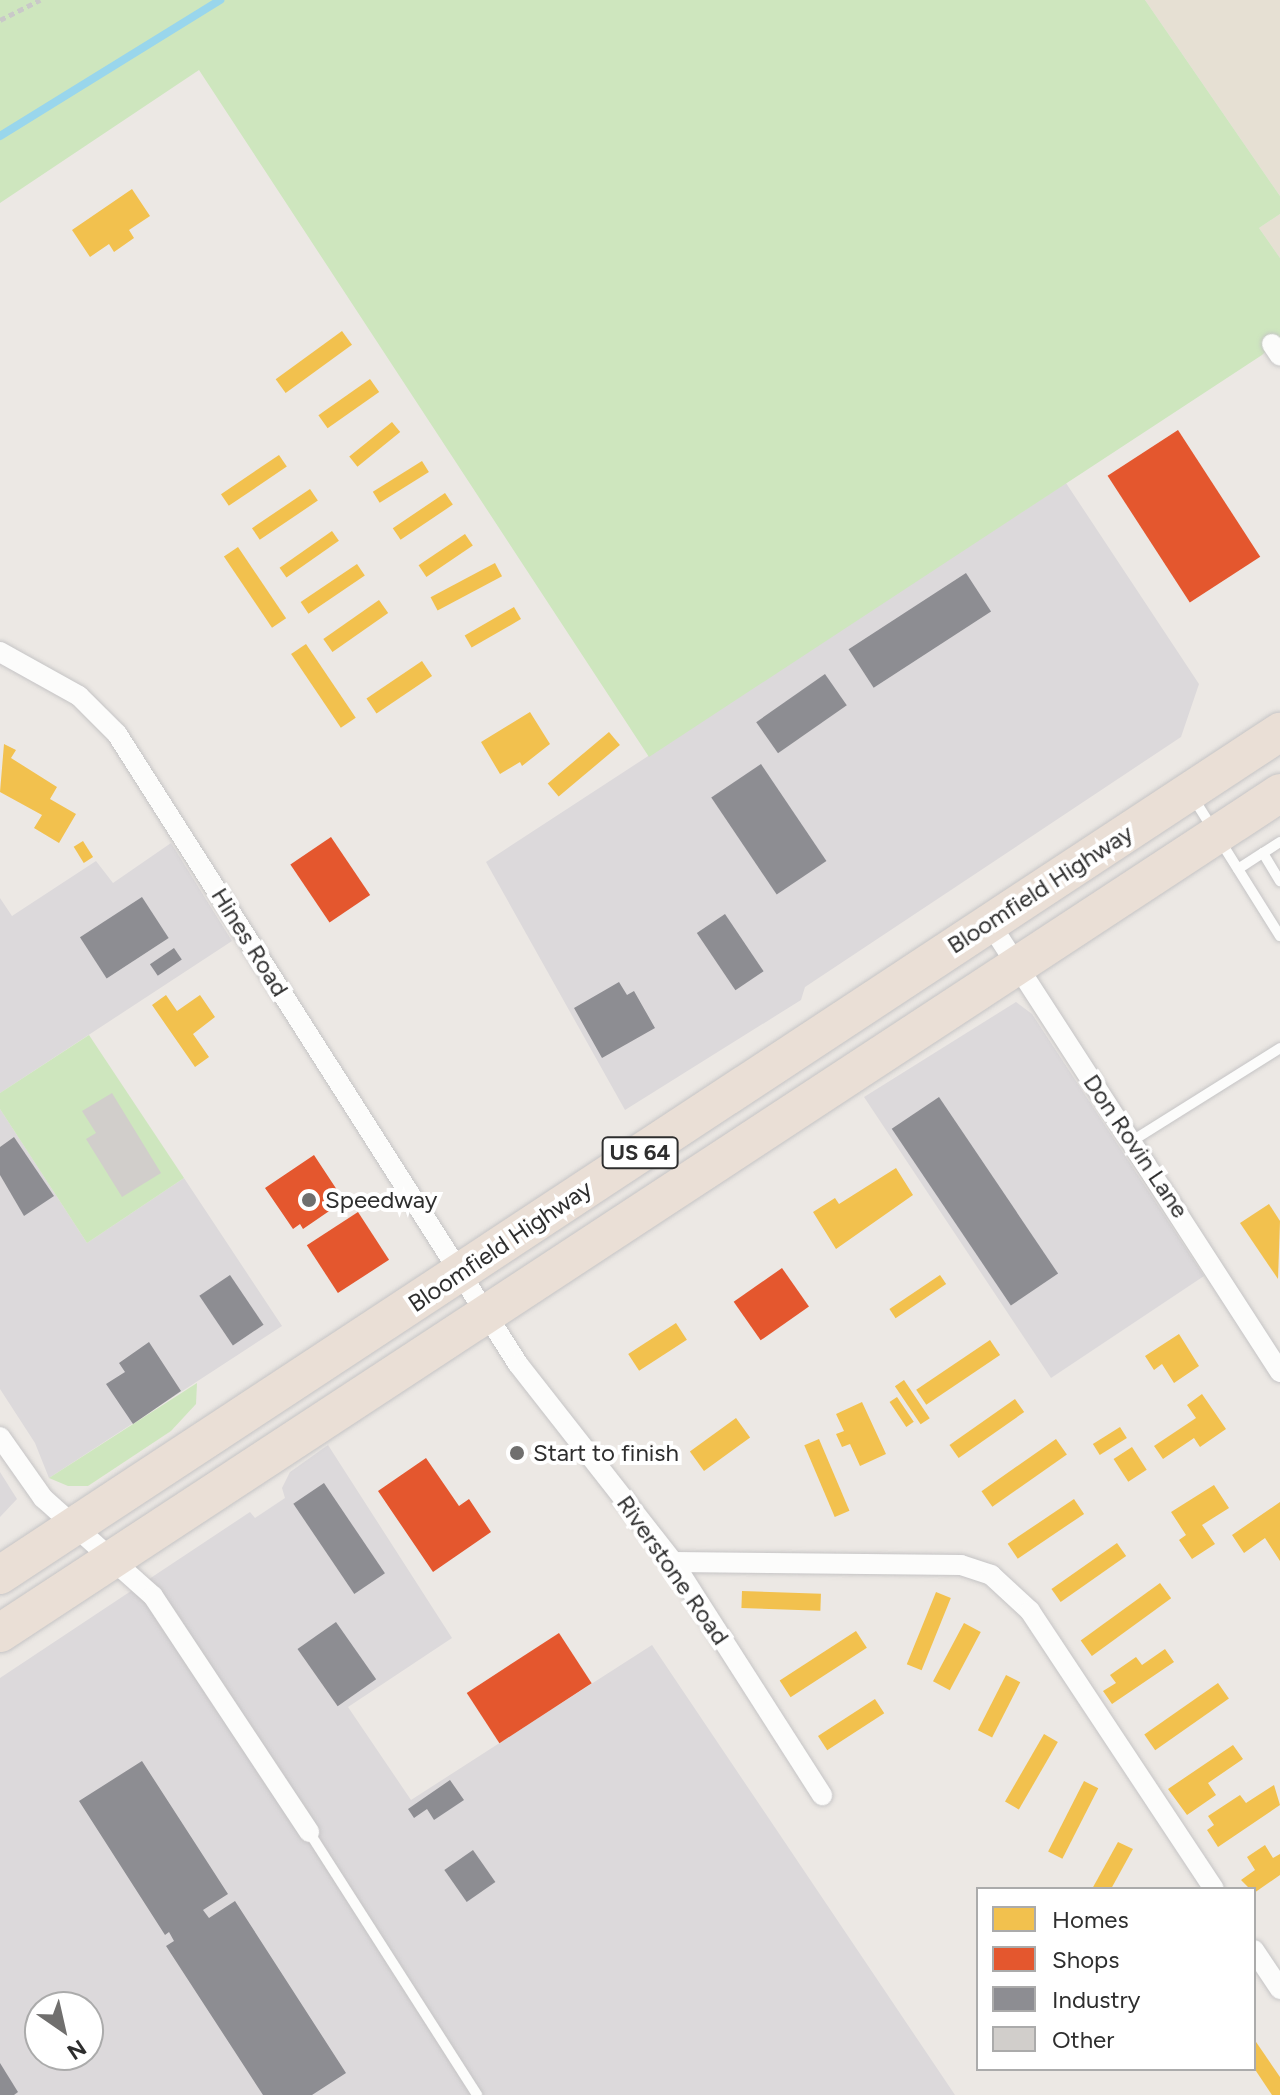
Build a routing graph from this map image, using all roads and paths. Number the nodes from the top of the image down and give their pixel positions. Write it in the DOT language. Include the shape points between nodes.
graph roads {
  1 [pos="40,0"];
  2 [pos="0,20"];
  3 [pos="0,652"];
  4 [pos="1280,732"];
  5 [pos="1189,791"];
  6 [pos="1280,793"];
  7 [pos="1217,834"];
  8 [pos="1280,842"];
  9 [pos="1263,853"];
  10 [pos="1238,869"];
  11 [pos="1280,881"];
  12 [pos="989,922"];
  13 [pos="1280,936"];
  14 [pos="1016,966"];
  15 [pos="1280,1048"];
  16 [pos="1132,1141"];
  17 [pos="463,1270"];
  18 [pos="487,1312"];
  19 [pos="1280,1372"];
  20 [pos="0,1437"];
  21 [pos="74,1527"];
  22 [pos="115,1557"];
  23 [pos="673,1562"];
  24 [pos="0,1575"];
  25 [pos="0,1633"];
  26 [pos="822,1795"];
  27 [pos="309,1832"];
  28 [pos="1213,1887"];
  29 [pos="1256,1953"];
  30 [pos="1280,1989"];
  31 [pos="477,2095"];
  1 -- 2 [label="path"];
  3 -- 17 [label="street, Hines Road" via="69,689 117,734"];
  4 -- 5 [label="highway, Bloomfield Highway / US 64"];
  5 -- 7 [label="lane"];
  5 -- 12 [label="highway, Bloomfield Highway / US 64"];
  6 -- 7 [label="highway, Bloomfield Highway / US 64"];
  7 -- 10 [label="lane"];
  7 -- 14 [label="highway, Bloomfield Highway / US 64"];
  8 -- 9 [label="lane"];
  9 -- 10 [label="lane"];
  9 -- 11 [label="lane"];
  10 -- 13 [label="lane"];
  12 -- 14 [label="street, Don Rovin Lane"];
  12 -- 17 [label="highway, Bloomfield Highway / US 64"];
  14 -- 16 [label="street, Don Rovin Lane"];
  14 -- 18 [label="highway, Bloomfield Highway / US 64"];
  15 -- 16 [label="lane"];
  16 -- 19 [label="street, Don Rovin Lane"];
  17 -- 18 [label="street, Riverstone Road"];
  17 -- 21 [label="highway, Bloomfield Highway / US 64"];
  18 -- 22 [label="highway, Bloomfield Highway / US 64"];
  18 -- 23 [label="street, Riverstone Road" via="518,1364"];
  20 -- 21 [label="street" via="32,1485"];
  21 -- 22 [label="street"];
  21 -- 24 [label="highway, Bloomfield Highway / US 64"];
  22 -- 25 [label="highway, Bloomfield Highway / US 64"];
  22 -- 27 [label="street" via="153,1596"];
  23 -- 26 [label="street, Riverstone Road"];
  23 -- 28 [label="street" via="961,1565 991,1575 1030,1611"];
  27 -- 31 [label="lane"];
  29 -- 30 [label="street"];
}
